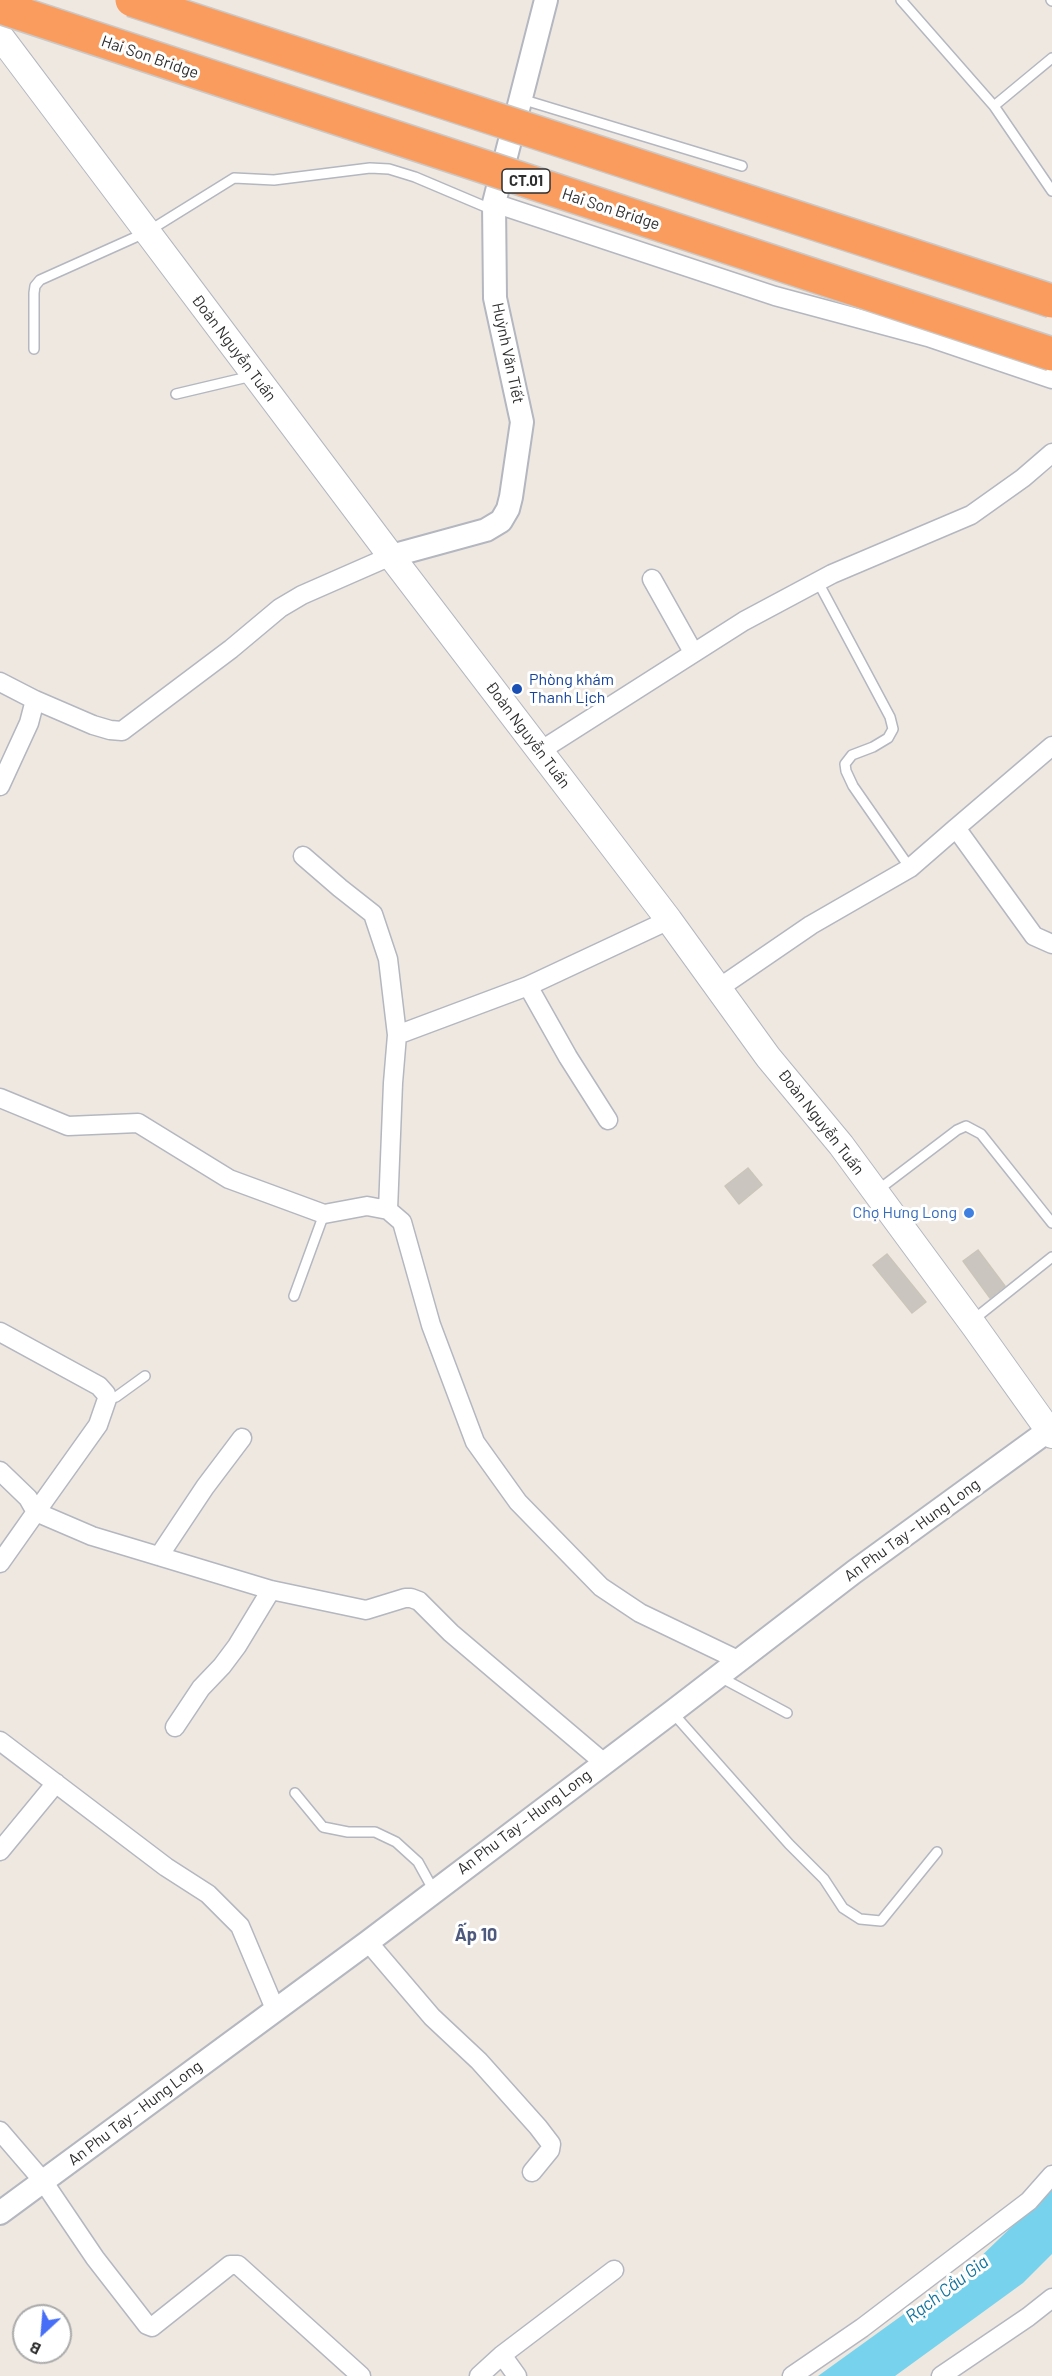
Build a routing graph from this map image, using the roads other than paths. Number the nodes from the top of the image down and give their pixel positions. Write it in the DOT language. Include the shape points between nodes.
graph roads {
  1 [pos="132,0"];
  2 [pos="546,0"];
  3 [pos="901,0"];
  4 [pos="0,7"];
  5 [pos="0,36"];
  6 [pos="1052,58"];
  7 [pos="11,61"];
  8 [pos="521,99"];
  9 [pos="994,106"];
  10 [pos="742,166"];
  11 [pos="1052,191"];
  12 [pos="494,207"];
  13 [pos="147,232"];
  14 [pos="1052,301"];
  15 [pos="34,349"];
  16 [pos="1052,354"];
  17 [pos="255,376"];
  18 [pos="1052,379"];
  19 [pos="177,394"];
  20 [pos="1052,453"];
  21 [pos="391,556"];
  22 [pos="652,579"];
  23 [pos="818,582"];
  24 [pos="693,652"];
  25 [pos="0,682"];
  26 [pos="35,700"];
  27 [pos="1052,746"];
  28 [pos="540,751"];
  29 [pos="0,786"];
  30 [pos="956,828"];
  31 [pos="303,856"];
  32 [pos="910,867"];
  33 [pos="669,920"];
  34 [pos="1052,944"];
  35 [pos="528,986"];
  36 [pos="719,988"];
  37 [pos="397,1035"];
  38 [pos="0,1098"];
  39 [pos="608,1120"];
  40 [pos="875,1191"];
  41 [pos="387,1210"];
  42 [pos="324,1214"];
  43 [pos="1052,1223"];
  44 [pos="1052,1257"];
  45 [pos="294,1296"];
  46 [pos="971,1321"];
  47 [pos="0,1332"];
  48 [pos="145,1376"];
  49 [pos="107,1399"];
  50 [pos="1051,1431"];
  51 [pos="242,1438"];
  52 [pos="0,1471"];
  53 [pos="36,1512"];
  54 [pos="159,1556"];
  55 [pos="0,1563"];
  56 [pos="271,1590"];
  57 [pos="738,1660"];
  58 [pos="718,1676"];
  59 [pos="672,1712"];
  60 [pos="787,1713"];
  61 [pos="175,1727"];
  62 [pos="0,1741"];
  63 [pos="603,1762"];
  64 [pos="56,1783"];
  65 [pos="295,1793"];
  66 [pos="0,1851"];
  67 [pos="937,1852"];
  68 [pos="434,1891"];
  69 [pos="368,1942"];
  70 [pos="274,2009"];
  71 [pos="0,2132"];
  72 [pos="532,2172"];
  73 [pos="1052,2175"];
  74 [pos="43,2181"];
  75 [pos="0,2213"];
  76 [pos="614,2270"];
  77 [pos="1052,2298"];
  78 [pos="502,2355"];
  79 [pos="361,2376"];
  80 [pos="479,2376"];
  81 [pos="517,2376"];
  82 [pos="792,2376"];
  83 [pos="941,2376"];
  1 -- 14 [label="highway, bridge"];
  2 -- 8 [label="street, Huỳnh Văn Tiết"];
  3 -- 9 [label="lane"];
  4 -- 16 [label="highway, Hai Son Bridge / CT.01, bridge"];
  5 -- 7 [label="main road, Đoàn Nguyễn Tuấn"];
  6 -- 9 [label="lane"];
  7 -- 13 [label="main road, Đoàn Nguyễn Tuấn"];
  8 -- 10 [label="lane"];
  8 -- 12 [label="street, Huỳnh Văn Tiết"];
  9 -- 11 [label="lane"];
  12 -- 13 [label="lane" via="415,177 370,168 274,180 234,178"];
  12 -- 18 [label="street" via="775,296 928,337"];
  12 -- 21 [label="street, Huỳnh Văn Tiết" via="495,298 522,422 508,509 501,521 486,530"];
  13 -- 15 [label="lane" via="35,285"];
  13 -- 17 [label="main road, Đoàn Nguyễn Tuấn"];
  17 -- 19 [label="lane"];
  17 -- 21 [label="main road, Đoàn Nguyễn Tuấn"];
  20 -- 23 [label="street" via="971,515"];
  21 -- 26 [label="street" via="280,608 126,729 93,725"];
  21 -- 28 [label="main road, Đoàn Nguyễn Tuấn"];
  22 -- 24 [label="street"];
  23 -- 24 [label="street"];
  23 -- 32 [label="lane" via="893,729 888,738 852,755 846,771"];
  24 -- 28 [label="street"];
  25 -- 26 [label="street"];
  26 -- 29 [label="street" via="29,723"];
  27 -- 30 [label="street"];
  28 -- 33 [label="main road, Đoàn Nguyễn Tuấn"];
  30 -- 32 [label="street"];
  30 -- 34 [label="street" via="1034,936"];
  31 -- 37 [label="street" via="373,914 388,959"];
  32 -- 36 [label="street" via="812,925"];
  33 -- 35 [label="street"];
  33 -- 36 [label="main road, Đoàn Nguyễn Tuấn"];
  35 -- 37 [label="street"];
  35 -- 39 [label="street"];
  36 -- 40 [label="main road, Đoàn Nguyễn Tuấn" via="768,1057"];
  37 -- 41 [label="street"];
  38 -- 42 [label="street" via="68,1126 138,1123 229,1179"];
  40 -- 43 [label="lane" via="966,1126 981,1134"];
  40 -- 46 [label="main road, Đoàn Nguyễn Tuấn"];
  41 -- 42 [label="street" via="368,1206"];
  41 -- 57 [label="street" via="402,1222 431,1325 475,1443 518,1502 601,1587 640,1613"];
  42 -- 45 [label="lane"];
  44 -- 46 [label="lane"];
  46 -- 50 [label="main road, Đoàn Nguyễn Tuấn"];
  47 -- 49 [label="street" via="99,1386"];
  48 -- 49 [label="lane"];
  49 -- 53 [label="street" via="98,1425"];
  50 -- 57 [label="street, An Phu Tay - Hung Long"];
  51 -- 54 [label="street"];
  52 -- 53 [label="street" via="28,1498"];
  53 -- 54 [label="street" via="92,1536"];
  53 -- 55 [label="street"];
  54 -- 56 [label="street"];
  56 -- 61 [label="street" via="237,1646 201,1688"];
  56 -- 63 [label="street" via="366,1610 405,1598 418,1601"];
  57 -- 58 [label="street, An Phu Tay - Hung Long"];
  58 -- 59 [label="street, An Phu Tay - Hung Long"];
  58 -- 60 [label="lane"];
  59 -- 63 [label="street, An Phu Tay - Hung Long"];
  59 -- 67 [label="lane" via="825,1879 843,1908 860,1919 881,1921"];
  62 -- 64 [label="street"];
  63 -- 68 [label="street, An Phu Tay - Hung Long"];
  64 -- 66 [label="street"];
  64 -- 70 [label="street" via="208,1894 240,1926"];
  65 -- 68 [label="lane" via="323,1827 375,1832 396,1842 418,1862"];
  68 -- 69 [label="street, An Phu Tay - Hung Long"];
  69 -- 70 [label="street, An Phu Tay - Hung Long"];
  69 -- 72 [label="street" via="551,2144"];
  70 -- 74 [label="street, An Phu Tay - Hung Long"];
  71 -- 74 [label="street"];
  73 -- 82 [label="street" via="1029,2201"];
  74 -- 75 [label="street, An Phu Tay - Hung Long"];
  74 -- 79 [label="street" via="147,2325 152,2326 230,2265 238,2265"];
  76 -- 78 [label="street"];
  77 -- 83 [label="street"];
  78 -- 80 [label="street"];
  78 -- 81 [label="street"];
}
